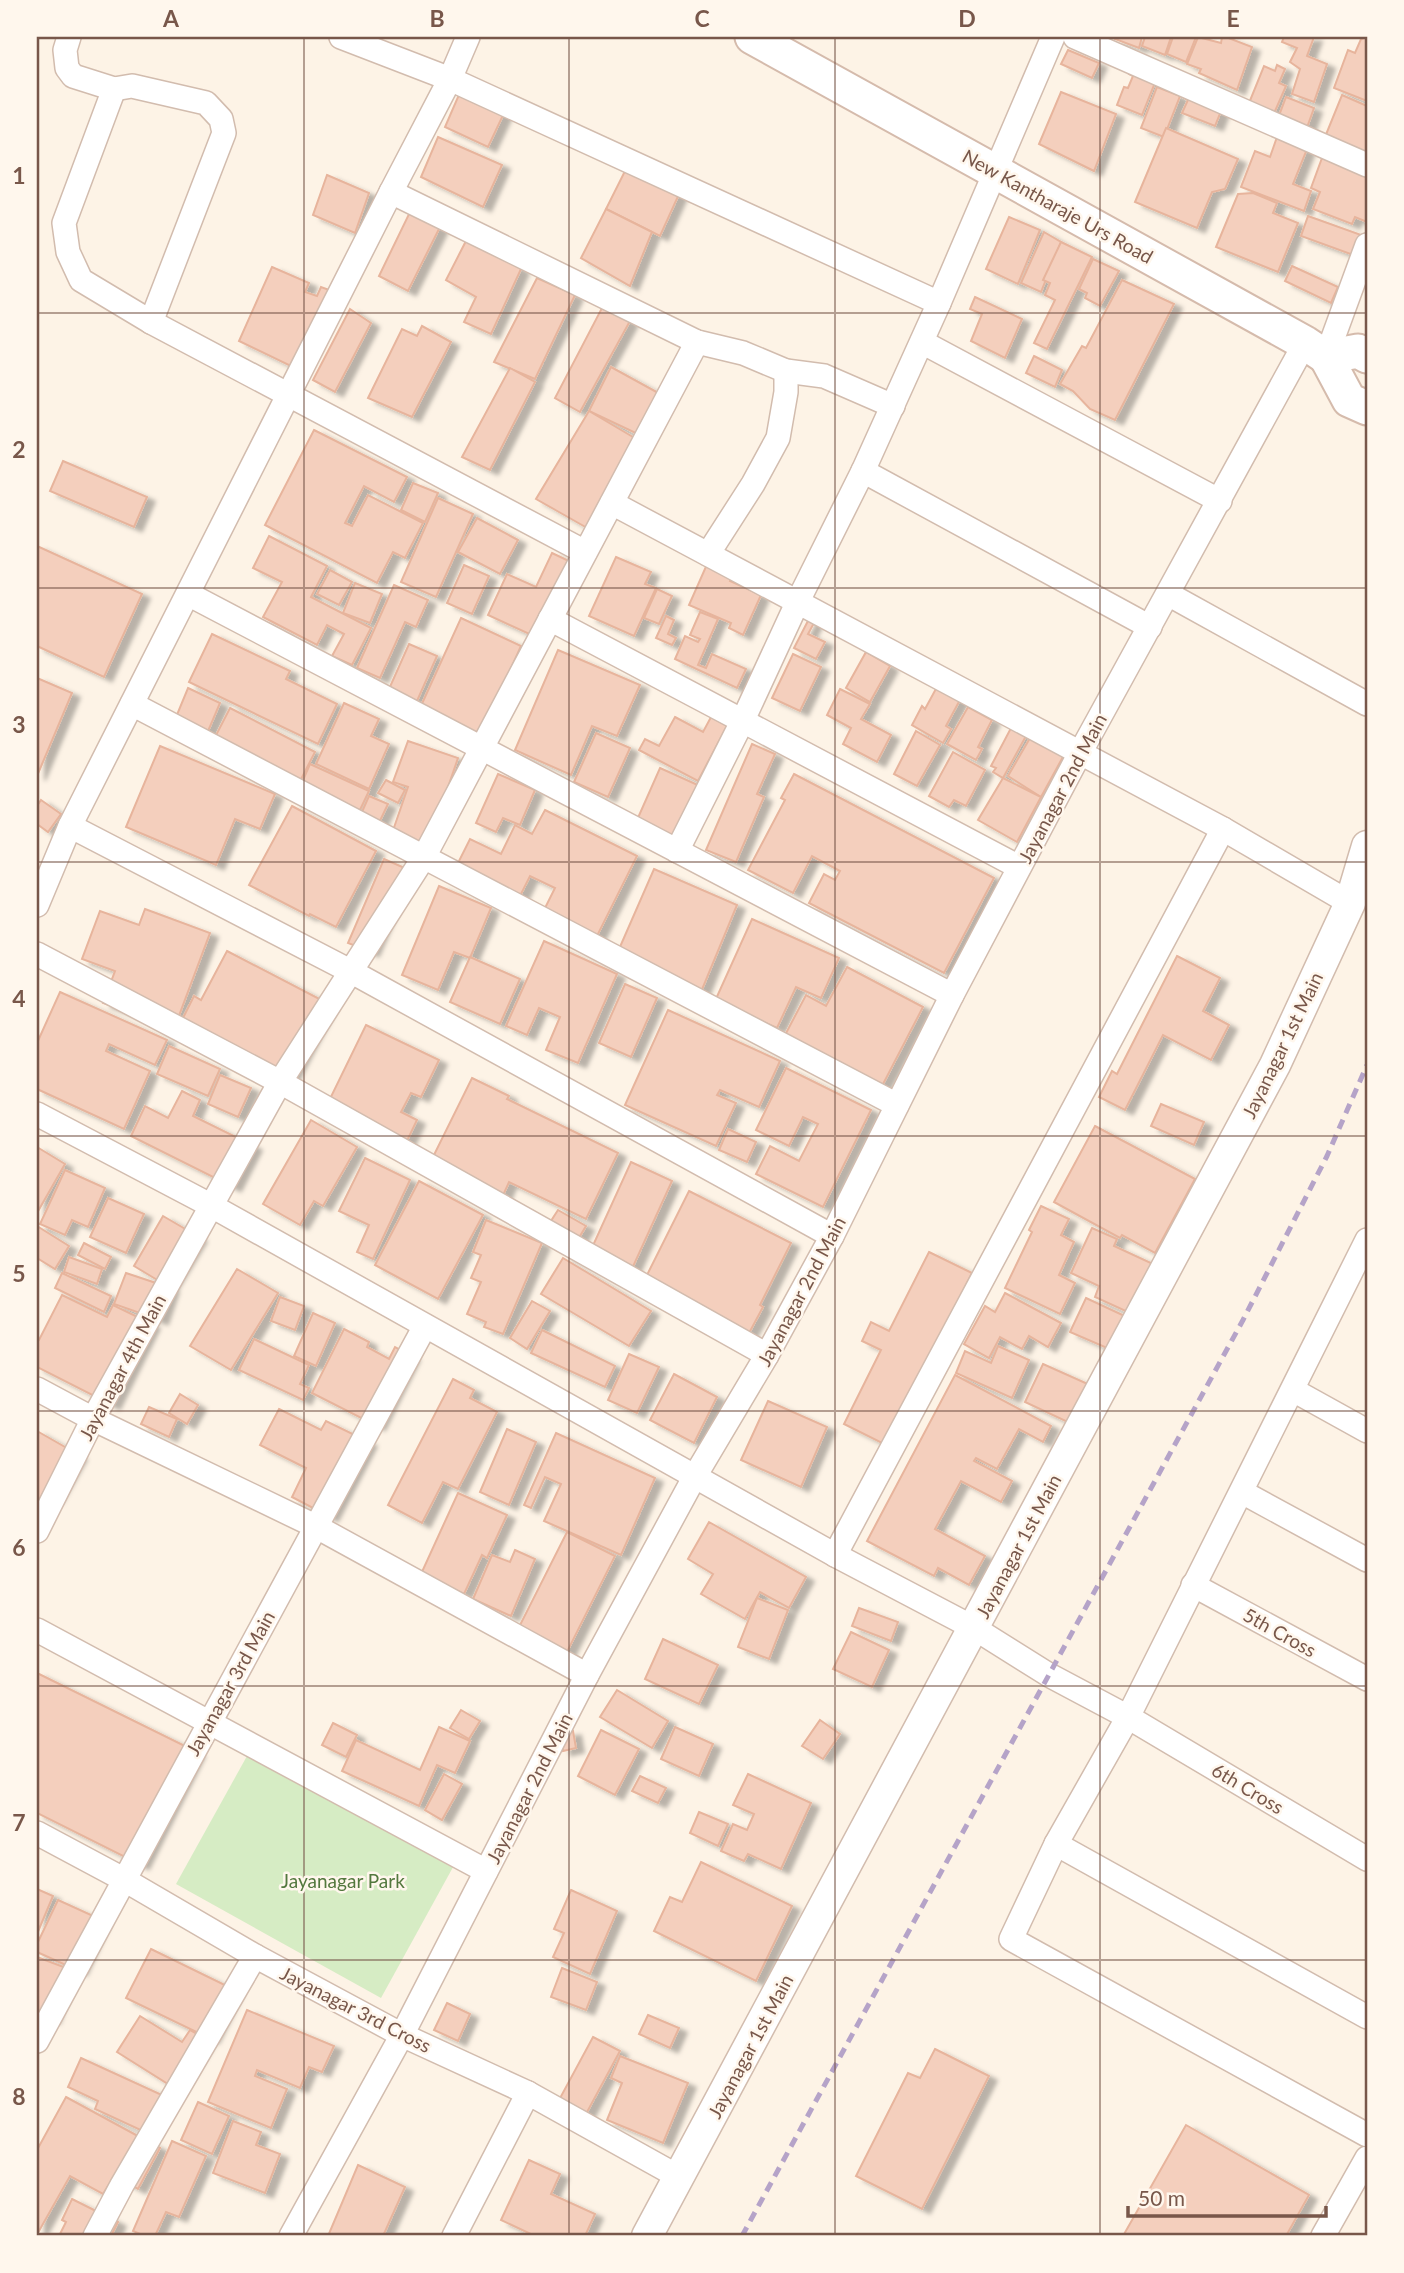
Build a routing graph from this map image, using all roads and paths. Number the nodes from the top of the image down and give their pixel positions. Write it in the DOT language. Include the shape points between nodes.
graph roads {
  1 [pos="69,37"];
  2 [pos="341,37"];
  3 [pos="468,37"];
  4 [pos="752,37"];
  5 [pos="1053,37"];
  6 [pos="1075,37"];
  7 [pos="450,79"];
  8 [pos="114,89"];
  9 [pos="1367,165"];
  10 [pos="995,171"];
  11 [pos="391,192"];
  12 [pos="1367,245"];
  13 [pos="939,303"];
  14 [pos="151,322"];
  15 [pos="697,342"];
  16 [pos="922,342"];
  17 [pos="1316,350"];
  18 [pos="1367,356"];
  19 [pos="786,372"];
  20 [pos="289,394"];
  21 [pos="893,405"];
  22 [pos="1367,408"];
  23 [pos="863,471"];
  24 [pos="1220,501"];
  25 [pos="612,503"];
  26 [pos="585,552"];
  27 [pos="708,554"];
  28 [pos="188,593"];
  29 [pos="1168,594"];
  30 [pos="798,601"];
  31 [pos="550,619"];
  32 [pos="1150,628"];
  33 [pos="132,704"];
  34 [pos="1367,704"];
  35 [pos="743,720"];
  36 [pos="482,748"];
  37 [pos="1080,753"];
  38 [pos="70,826"];
  39 [pos="1223,829"];
  40 [pos="1367,846"];
  41 [pos="677,850"];
  42 [pos="424,857"];
  43 [pos="1019,867"];
  44 [pos="1350,903"];
  45 [pos="37,905"];
  46 [pos="37,954"];
  47 [pos="352,972"];
  48 [pos="951,995"];
  49 [pos="280,1082"];
  50 [pos="897,1105"];
  51 [pos="37,1114"];
  52 [pos="210,1205"];
  53 [pos="832,1236"];
  54 [pos="1367,1240"];
  55 [pos="1359,1277"];
  56 [pos="425,1326"];
  57 [pos="767,1355"];
  58 [pos="37,1389"];
  59 [pos="1293,1390"];
  60 [pos="93,1419"];
  61 [pos="1367,1431"];
  62 [pos="695,1476"];
  63 [pos="1242,1492"];
  64 [pos="315,1526"];
  65 [pos="37,1531"];
  66 [pos="835,1555"];
  67 [pos="1367,1560"];
  68 [pos="1193,1585"];
  69 [pos="974,1628"];
  70 [pos="37,1630"];
  71 [pos="587,1675"];
  72 [pos="1367,1679"];
  73 [pos="1128,1717"];
  74 [pos="208,1722"];
  75 [pos="37,1833"];
  76 [pos="1056,1844"];
  77 [pos="1367,1859"];
  78 [pos="486,1871"];
  79 [pos="123,1879"];
  80 [pos="255,1956"];
  81 [pos="1367,2017"];
  82 [pos="402,2035"];
  83 [pos="37,2041"];
  84 [pos="528,2093"];
  85 [pos="1367,2135"];
  86 [pos="1367,2158"];
  87 [pos="679,2177"];
  88 [pos="95,2236"];
  89 [pos="291,2236"];
  90 [pos="454,2236"];
  91 [pos="647,2236"];
  92 [pos="1323,2236"];
  1 -- 8 [label="street" via="66,68 73,76"];
  2 -- 7 [label="street"];
  3 -- 7 [label="street"];
  4 -- 10 [label="main road, New Kantharaje Urs Road"];
  5 -- 10 [label="street"];
  6 -- 9 [label="street"];
  7 -- 11 [label="street"];
  7 -- 13 [label="street"];
  8 -- 14 [label="street" via="64,223 68,252 80,280"];
  8 -- 14 [label="street" via="132,86 206,103 221,119 224,133"];
  10 -- 13 [label="street"];
  10 -- 17 [label="main road, New Kantharaje Urs Road"];
  11 -- 15 [label="street"];
  11 -- 20 [label="street"];
  12 -- 17 [label="street, Jayanagar 2nd Main"];
  13 -- 16 [label="street"];
  14 -- 20 [label="street"];
  15 -- 19 [label="street" via="743,353"];
  15 -- 25 [label="street, Jayanagar 4th Main"];
  16 -- 21 [label="street"];
  16 -- 24 [label="street"];
  17 -- 18 [label="main road" via="1358,351"];
  17 -- 22 [label="main road" via="1349,400"];
  17 -- 24 [label="street, Jayanagar 2nd Main"];
  19 -- 21 [label="street" via="824,376"];
  19 -- 27 [label="street" via="778,438"];
  20 -- 26 [label="street"];
  20 -- 28 [label="street"];
  21 -- 23 [label="street"];
  23 -- 30 [label="street"];
  23 -- 32 [label="street"];
  24 -- 29 [label="street, Jayanagar 2nd Main"];
  25 -- 26 [label="street, Jayanagar 4th Main"];
  25 -- 27 [label="street"];
  26 -- 31 [label="street, Jayanagar 4th Main"];
  27 -- 30 [label="street"];
  28 -- 33 [label="street"];
  28 -- 36 [label="street"];
  29 -- 32 [label="street, Jayanagar 2nd Main"];
  29 -- 34 [label="street"];
  30 -- 35 [label="street"];
  30 -- 37 [label="street"];
  31 -- 35 [label="street"];
  31 -- 36 [label="street, Jayanagar 4th Main"];
  32 -- 37 [label="street, Jayanagar 2nd Main"];
  33 -- 38 [label="street"];
  33 -- 42 [label="street"];
  35 -- 41 [label="street"];
  35 -- 43 [label="street"];
  36 -- 41 [label="street"];
  36 -- 42 [label="street, Jayanagar 4th Main"];
  37 -- 39 [label="street"];
  37 -- 43 [label="street, Jayanagar 2nd Main"];
  38 -- 45 [label="street"];
  38 -- 47 [label="street"];
  39 -- 44 [label="street"];
  39 -- 66 [label="street"];
  40 -- 44 [label="street, Jayanagar 1st Main"];
  41 -- 48 [label="street"];
  42 -- 47 [label="street, Jayanagar 4th Main"];
  42 -- 50 [label="street"];
  43 -- 48 [label="street, Jayanagar 2nd Main"];
  44 -- 69 [label="street, Jayanagar 1st Main" via="1275,1065"];
  46 -- 49 [label="street"];
  47 -- 49 [label="street, Jayanagar 4th Main"];
  47 -- 53 [label="street"];
  48 -- 50 [label="street, Jayanagar 2nd Main"];
  49 -- 52 [label="street, Jayanagar 4th Main"];
  49 -- 57 [label="street"];
  50 -- 53 [label="street, Jayanagar 2nd Main"];
  51 -- 52 [label="street, 6th Cross"];
  52 -- 56 [label="street, 6th Cross"];
  52 -- 60 [label="street, Jayanagar 4th Main"];
  53 -- 57 [label="street, Jayanagar 2nd Main"];
  54 -- 55 [label="street"];
  55 -- 59 [label="street"];
  56 -- 62 [label="street, 6th Cross"];
  56 -- 64 [label="street, Jayanagar 3rd Main"];
  57 -- 62 [label="street, Jayanagar 2nd Main"];
  58 -- 60 [label="street"];
  59 -- 61 [label="street"];
  59 -- 63 [label="street"];
  60 -- 64 [label="street"];
  60 -- 65 [label="street, Jayanagar 4th Main"];
  62 -- 66 [label="street, 6th Cross"];
  62 -- 71 [label="street, Jayanagar 2nd Main"];
  63 -- 67 [label="street"];
  63 -- 68 [label="street"];
  64 -- 71 [label="street"];
  64 -- 74 [label="street, Jayanagar 3rd Main"];
  66 -- 69 [label="street, 6th Cross"];
  68 -- 72 [label="street, 5th Cross"];
  68 -- 73 [label="street"];
  69 -- 73 [label="street, 6th Cross"];
  69 -- 87 [label="street, Jayanagar 1st Main"];
  70 -- 74 [label="street"];
  71 -- 78 [label="street, Jayanagar 2nd Main"];
  73 -- 76 [label="street"];
  73 -- 77 [label="street, 6th Cross"];
  74 -- 78 [label="street"];
  74 -- 79 [label="street, Jayanagar 3rd Main"];
  75 -- 79 [label="street, Jayanagar 3rd Cross"];
  76 -- 81 [label="street"];
  76 -- 85 [label="street" via="1012,1939"];
  78 -- 82 [label="street, Jayanagar 2nd Main"];
  79 -- 80 [label="street, Jayanagar 3rd Cross"];
  79 -- 83 [label="street, Jayanagar 3rd Main"];
  80 -- 82 [label="street, Jayanagar 3rd Cross"];
  80 -- 88 [label="street"];
  82 -- 84 [label="street, Jayanagar 3rd Cross"];
  82 -- 89 [label="street, Jayanagar 2nd Main"];
  84 -- 87 [label="street, Jayanagar 3rd Cross"];
  84 -- 90 [label="street"];
  86 -- 92 [label="street"];
  87 -- 91 [label="street, Jayanagar 1st Main"];
}
